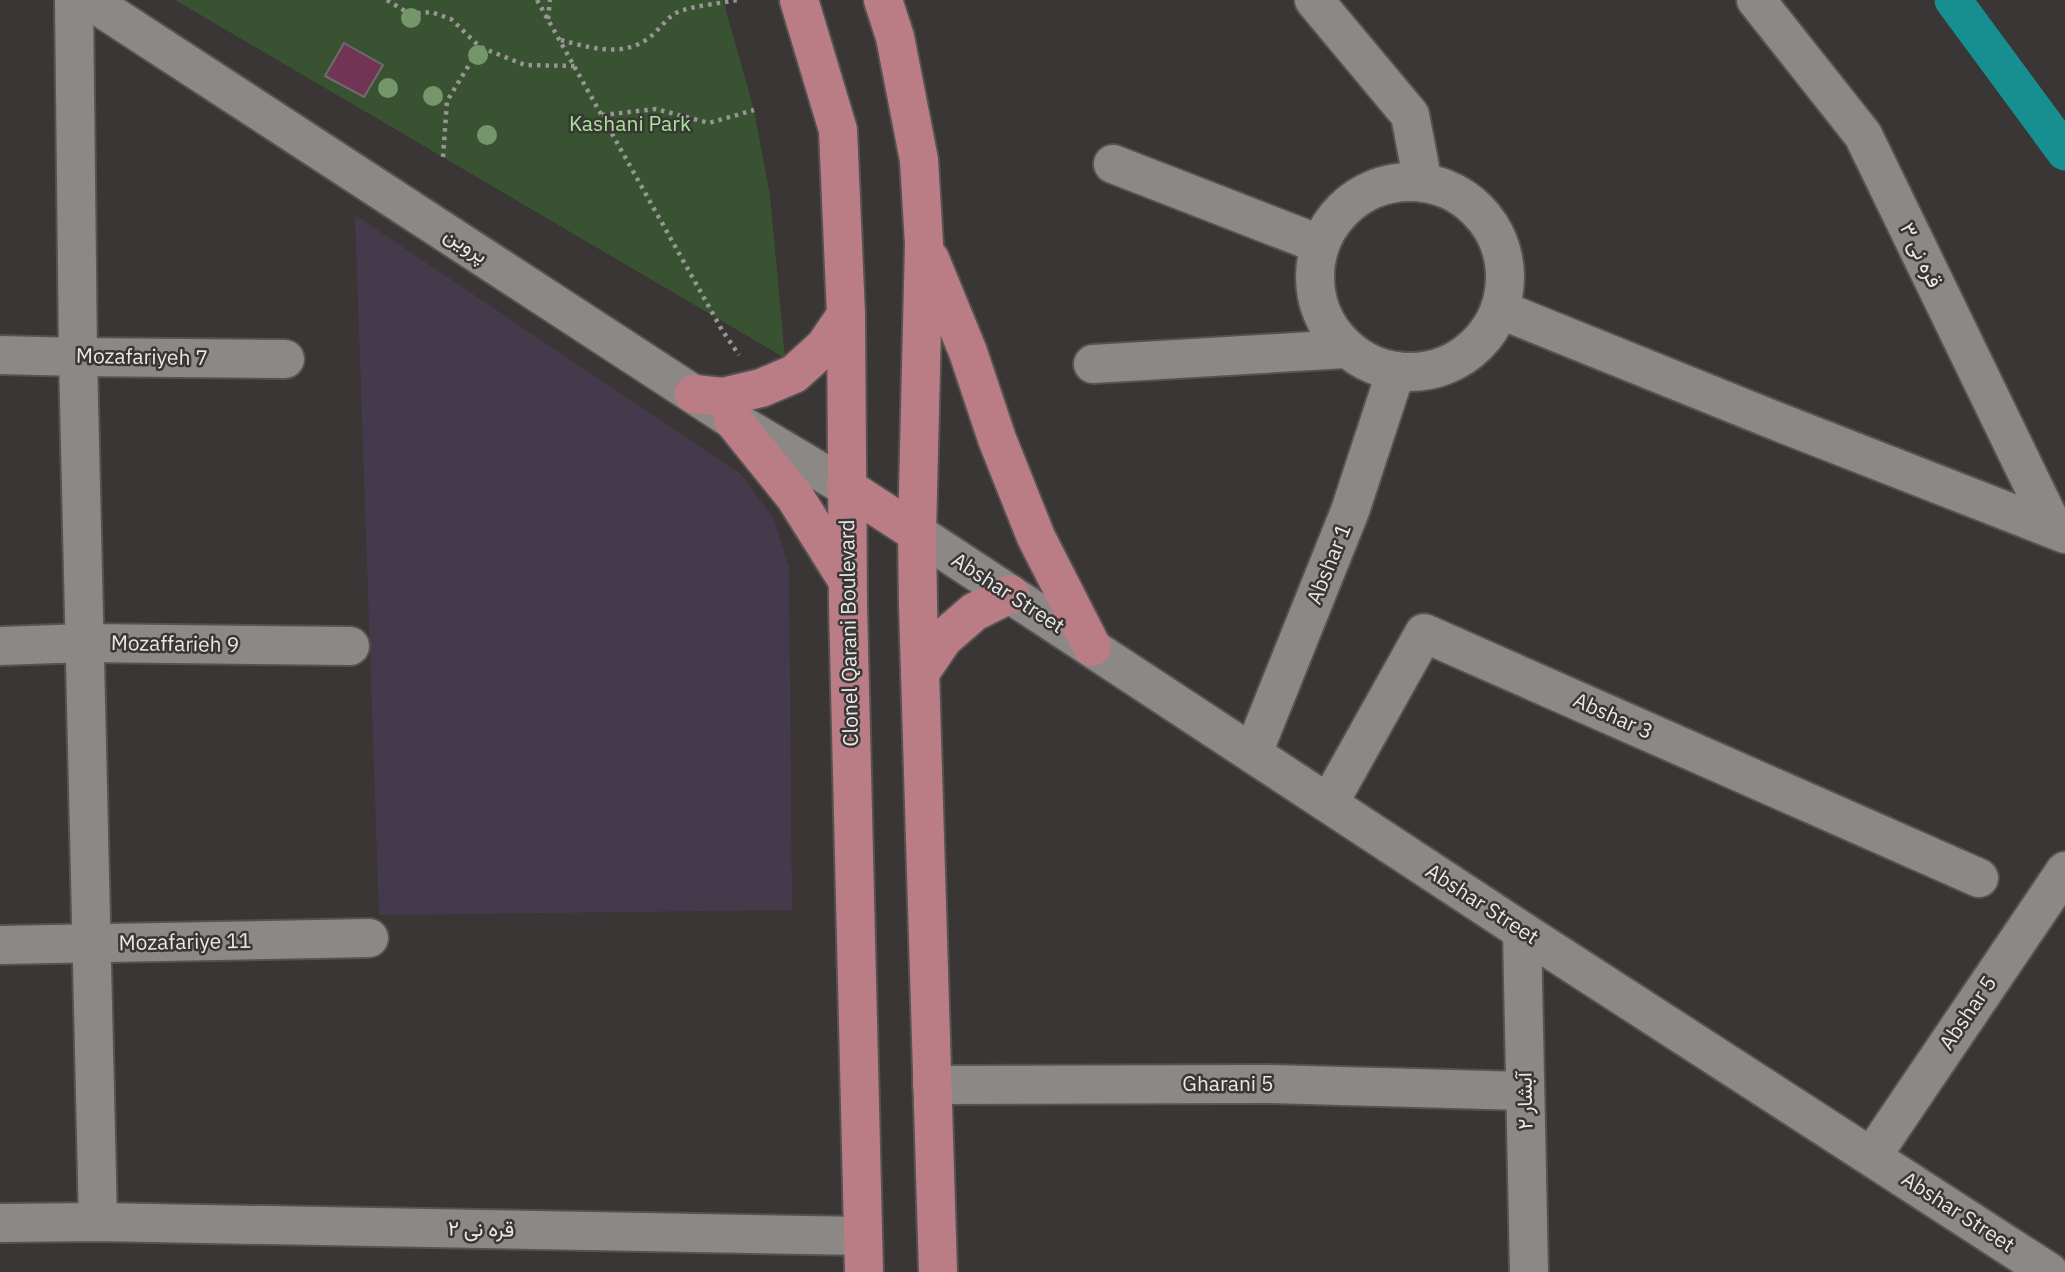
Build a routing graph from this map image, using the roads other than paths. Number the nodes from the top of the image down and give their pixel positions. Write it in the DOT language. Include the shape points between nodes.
graph roads {
  1 [pos="74,0"];
  2 [pos="89,0"];
  3 [pos="799,0"];
  4 [pos="883,0"];
  5 [pos="1314,0"];
  6 [pos="1756,0"];
  7 [pos="1113,164"];
  8 [pos="1423,183"];
  9 [pos="924,244"];
  10 [pos="1319,244"];
  11 [pos="1501,310"];
  12 [pos="846,315"];
  13 [pos="1345,349"];
  14 [pos="0,355"];
  15 [pos="78,357"];
  16 [pos="285,359"];
  17 [pos="1093,364"];
  18 [pos="1396,371"];
  19 [pos="694,394"];
  20 [pos="733,420"];
  21 [pos="846,487"];
  22 [pos="2060,531"];
  23 [pos="917,533"];
  24 [pos="847,580"];
  25 [pos="1010,594"];
  26 [pos="85,643"];
  27 [pos="0,646"];
  28 [pos="350,646"];
  29 [pos="1091,647"];
  30 [pos="920,673"];
  31 [pos="1252,753"];
  32 [pos="1329,803"];
  33 [pos="2065,871"];
  34 [pos="1979,878"];
  35 [pos="1522,931"];
  36 [pos="369,939"];
  37 [pos="92,943"];
  38 [pos="0,945"];
  39 [pos="932,1084"];
  40 [pos="1524,1091"];
  41 [pos="1872,1156"];
  42 [pos="99,1222"];
  43 [pos="0,1223"];
  44 [pos="863,1254"];
  45 [pos="2035,1267"];
  46 [pos="939,1272"];
  47 [pos="1529,1272"];
  1 -- 15 [label="street"];
  2 -- 19 [label="street, پروین"];
  3 -- 12 [label="main road, Clonel Qarani Boulevard" via="838,130"];
  4 -- 9 [label="main road" via="895,37 919,160"];
  5 -- 8 [label="street" via="1410,115"];
  6 -- 22 [label="street, قره نی ۳" via="1863,135"];
  7 -- 10 [label="street"];
  8 -- 10 [label="street" via="1405,180 1368,189 1338,212"];
  8 -- 11 [label="street" via="1442,186 1474,205 1497,235 1506,272"];
  9 -- 23 [label="main road"];
  9 -- 29 [label="main road" via="1031,526"];
  10 -- 13 [label="street" via="1313,282 1322,318"];
  11 -- 18 [label="street" via="1481,342 1451,364 1414,374"];
  11 -- 22 [label="street"];
  12 -- 19 [label="main road" via="825,346 794,374 723,397"];
  12 -- 21 [label="main road, Clonel Qarani Boulevard"];
  13 -- 17 [label="street"];
  13 -- 18 [label="street" via="1377,368"];
  14 -- 15 [label="street, Mozafariyeh 7"];
  15 -- 16 [label="street, Mozafariyeh 7"];
  15 -- 26 [label="street"];
  18 -- 31 [label="street, Abshar 1" via="1350,512"];
  19 -- 20 [label="street, پروین"];
  20 -- 21 [label="street, پروین"];
  20 -- 24 [label="main road" via="795,497"];
  21 -- 23 [label="main road"];
  21 -- 24 [label="main road, Clonel Qarani Boulevard"];
  23 -- 25 [label="street, Abshar Street"];
  23 -- 30 [label="main road"];
  24 -- 44 [label="main road, Clonel Qarani Boulevard"];
  25 -- 29 [label="street, Abshar Street"];
  25 -- 30 [label="main road" via="974,612 951,631"];
  26 -- 27 [label="street, Mozaffarieh 9"];
  26 -- 28 [label="street, Mozaffarieh 9"];
  26 -- 37 [label="street"];
  29 -- 31 [label="street, Abshar Street"];
  30 -- 39 [label="main road"];
  31 -- 32 [label="street, Abshar Street"];
  32 -- 34 [label="street, Abshar 3" via="1424,633"];
  32 -- 35 [label="street, Abshar Street"];
  33 -- 41 [label="street, Abshar 5"];
  35 -- 40 [label="street, آبشار ۲"];
  35 -- 41 [label="street, Abshar Street"];
  36 -- 37 [label="street, Mozafariye 11"];
  37 -- 38 [label="street, Mozafariye 11"];
  37 -- 42 [label="street"];
  39 -- 40 [label="street, Gharani 5" via="1269,1084"];
  39 -- 46 [label="main road"];
  40 -- 47 [label="street, آبشار ۲"];
  41 -- 45 [label="street, Abshar Street"];
  42 -- 43 [label="street, قره نی ۲"];
  42 -- 44 [label="street, قره نی ۲"];
}
